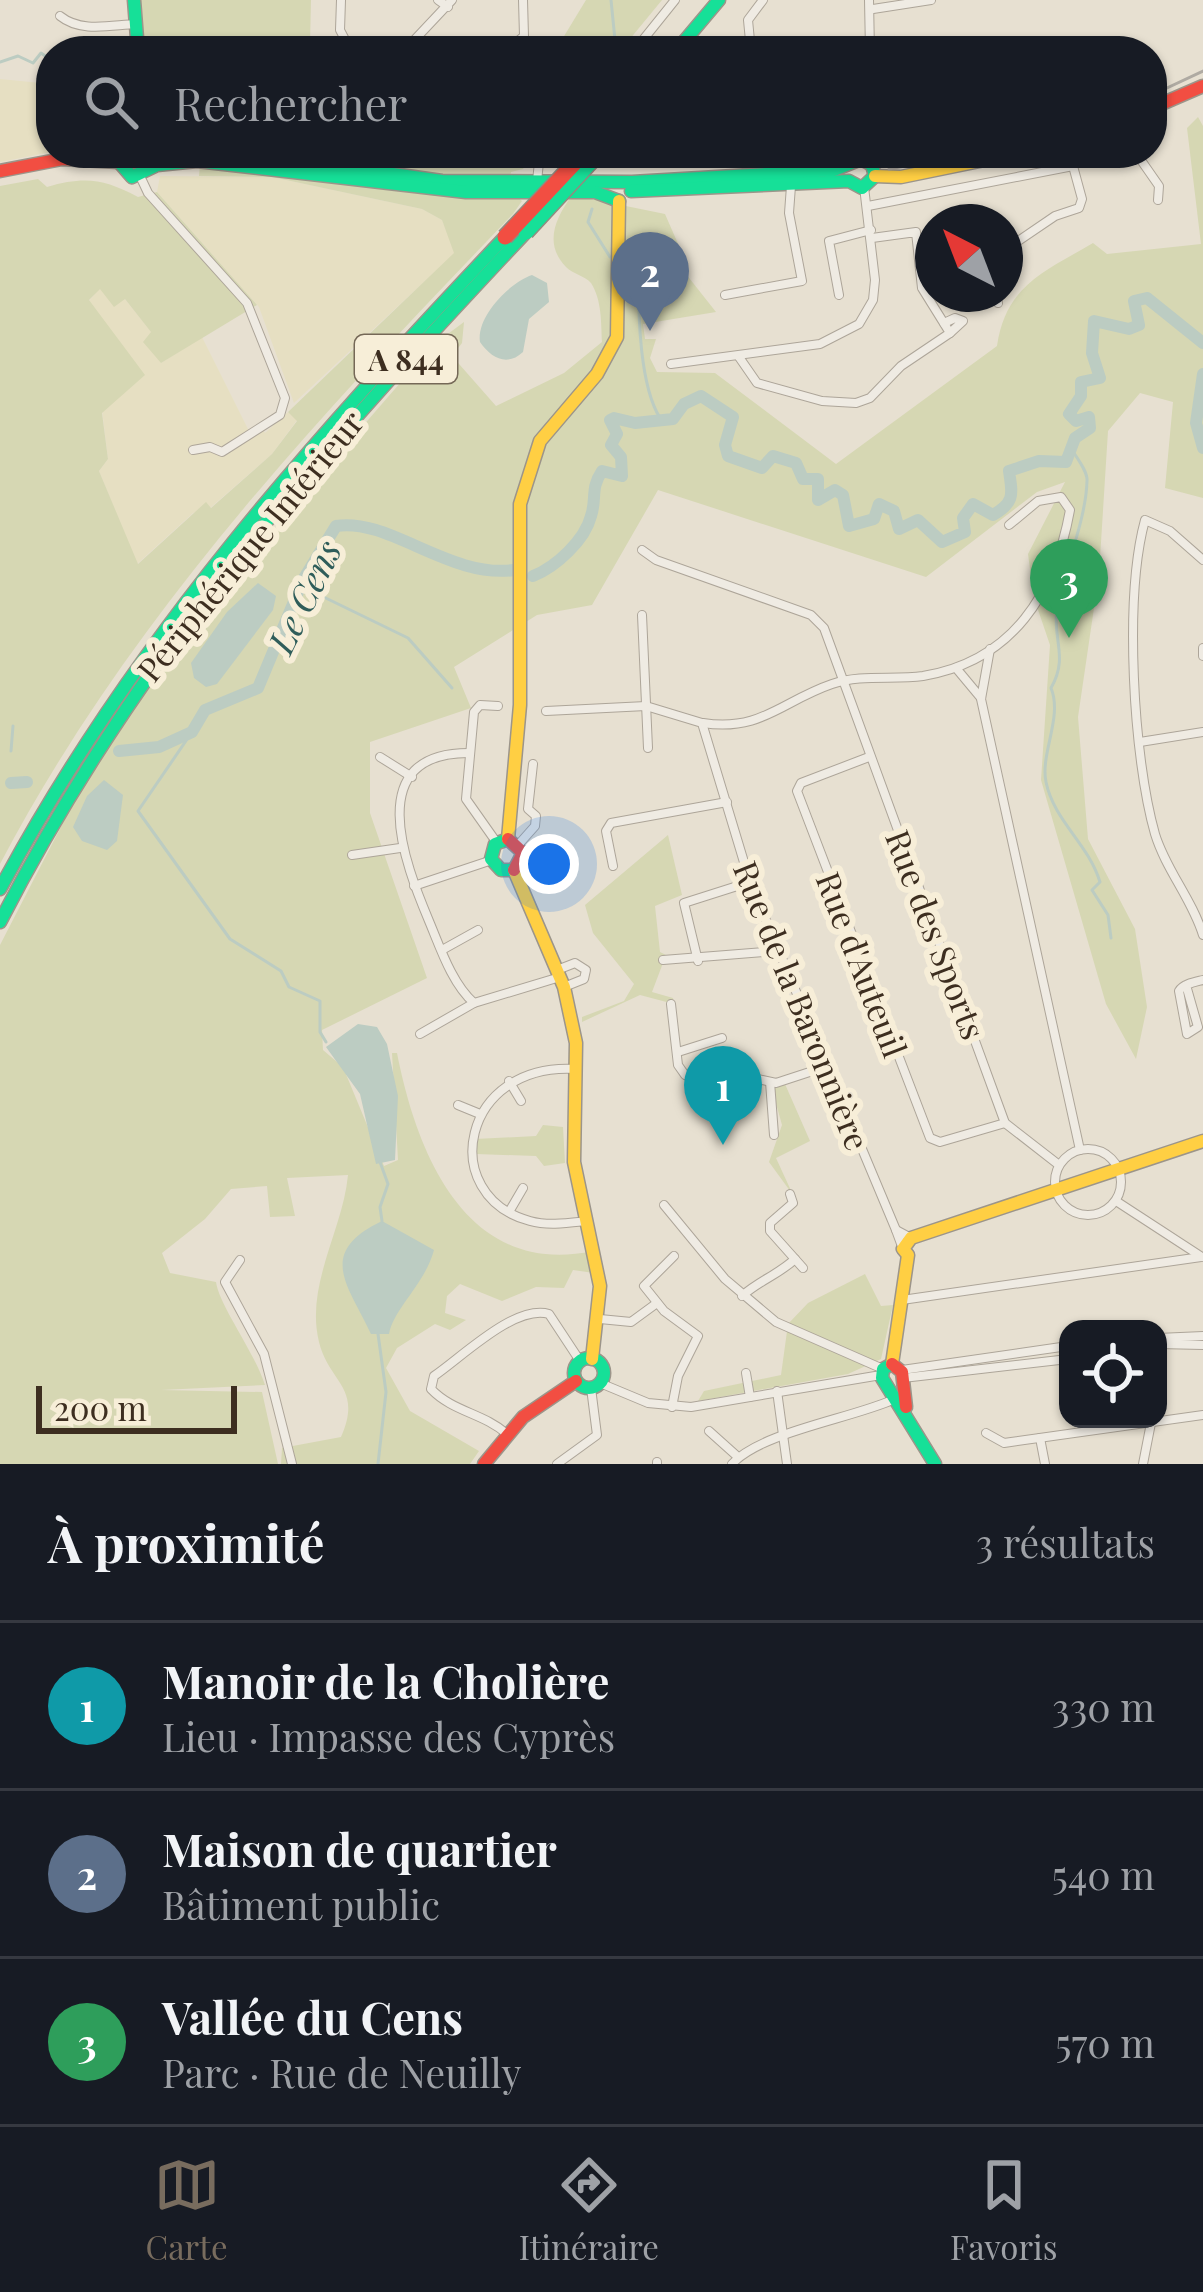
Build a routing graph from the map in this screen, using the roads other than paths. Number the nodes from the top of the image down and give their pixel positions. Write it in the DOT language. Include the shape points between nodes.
graph roads {
  1 [pos="134,0"];
  2 [pos="341,0"];
  3 [pos="438,0"];
  4 [pos="523,0"];
  5 [pos="675,0"];
  6 [pos="719,0"];
  7 [pos="730,0"];
  8 [pos="763,0"];
  9 [pos="931,0"];
  10 [pos="450,3"];
  11 [pos="871,4"];
  12 [pos="60,16"];
  13 [pos="136,24"];
  14 [pos="137,36"];
  15 [pos="344,36"];
  16 [pos="418,36"];
  17 [pos="523,36"];
  18 [pos="646,36"];
  19 [pos="689,36"];
  20 [pos="700,36"];
  21 [pos="750,36"];
  22 [pos="870,36"];
  23 [pos="1203,86"];
  24 [pos="1167,102"];
  25 [pos="36,164"];
  26 [pos="146,168"];
  27 [pos="255,168"];
  28 [pos="350,168"];
  29 [pos="539,168"];
  30 [pos="570,168"];
  31 [pos="585,168"];
  32 [pos="861,168"];
  33 [pos="942,168"];
  34 [pos="1063,168"];
  35 [pos="1074,168"];
  36 [pos="1146,168"];
  37 [pos="0,171"];
  38 [pos="859,178"];
  39 [pos="791,186"];
  40 [pos="537,187"];
  41 [pos="620,190"];
  42 [pos="1158,200"];
  43 [pos="868,206"];
  44 [pos="915,232"];
  45 [pos="871,234"];
  46 [pos="1023,238"];
  47 [pos="724,295"];
  48 [pos="839,295"];
  49 [pos="937,312"];
  50 [pos="944,323"];
  51 [pos="950,333"];
  52 [pos="740,357"];
  53 [pos="671,364"];
  54 [pos="193,450"];
  55 [pos="1009,525"];
  56 [pos="643,550"];
  57 [pos="1203,560"];
  58 [pos="642,615"];
  59 [pos="990,648"];
  60 [pos="955,667"];
  61 [pos="841,681"];
  62 [pos="981,699"];
  63 [pos="498,706"];
  64 [pos="646,706"];
  65 [pos="546,711"];
  66 [pos="701,722"];
  67 [pos="1203,732"];
  68 [pos="1140,742"];
  69 [pos="648,748"];
  70 [pos="470,753"];
  71 [pos="380,757"];
  72 [pos="869,757"];
  73 [pos="533,764"];
  74 [pos="412,778"];
  75 [pos="727,802"];
  76 [pos="504,847"];
  77 [pos="400,848"];
  78 [pos="352,855"];
  79 [pos="614,866"];
  80 [pos="514,870"];
  81 [pos="750,882"];
  82 [pos="414,886"];
  83 [pos="0,889"];
  84 [pos="0,922"];
  85 [pos="478,930"];
  86 [pos="1203,935"];
  87 [pos="442,950"];
  88 [pos="776,951"];
  89 [pos="663,960"];
  90 [pos="698,961"];
  91 [pos="560,978"];
  92 [pos="1203,980"];
  93 [pos="1186,985"];
  94 [pos="474,1004"];
  95 [pos="671,1004"];
  96 [pos="420,1034"];
  97 [pos="722,1038"];
  98 [pos="678,1052"];
  99 [pos="828,1066"];
  100 [pos="577,1069"];
  101 [pos="508,1081"];
  102 [pos="770,1082"];
  103 [pos="521,1100"];
  104 [pos="458,1105"];
  105 [pos="480,1114"];
  106 [pos="1005,1123"];
  107 [pos="774,1135"];
  108 [pos="1203,1141"];
  109 [pos="1080,1150"];
  110 [pos="1059,1165"];
  111 [pos="1119,1171"];
  112 [pos="524,1188"];
  113 [pos="1055,1193"];
  114 [pos="1116,1201"];
  115 [pos="664,1205"];
  116 [pos="509,1211"];
  117 [pos="801,1213"];
  118 [pos="588,1221"];
  119 [pos="908,1242"];
  120 [pos="674,1256"];
  121 [pos="1202,1257"];
  122 [pos="795,1259"];
  123 [pos="240,1260"];
  124 [pos="803,1268"];
  125 [pos="742,1296"];
  126 [pos="902,1300"];
  127 [pos="657,1304"];
  128 [pos="600,1318"];
  129 [pos="1167,1341"];
  130 [pos="1203,1341"];
  131 [pos="1059,1347"];
  132 [pos="586,1360"];
  133 [pos="1059,1360"];
  134 [pos="746,1372"];
  135 [pos="894,1380"];
  136 [pos="589,1384"];
  137 [pos="777,1391"];
  138 [pos="750,1396"];
  139 [pos="672,1407"];
  140 [pos="1203,1415"];
  141 [pos="1167,1421"];
  142 [pos="1114,1428"];
  143 [pos="1150,1428"];
  144 [pos="709,1431"];
  145 [pos="986,1433"];
  146 [pos="507,1434"];
  147 [pos="783,1435"];
  148 [pos="1040,1438"];
  149 [pos="735,1461"];
  150 [pos="292,1464"];
  151 [pos="484,1464"];
  152 [pos="557,1464"];
  153 [pos="788,1464"];
  154 [pos="935,1464"];
  155 [pos="1045,1464"];
  156 [pos="1143,1464"];
  1 -- 13 [label="main road"];
  2 -- 15 [label="street"];
  3 -- 10 [label="street"];
  4 -- 17 [label="street"];
  5 -- 18 [label="street"];
  6 -- 19 [label="main road"];
  7 -- 20 [label="main road"];
  8 -- 21 [label="street" via="748,20"];
  9 -- 11 [label="street"];
  10 -- 16 [label="street"];
  11 -- 22 [label="street"];
  12 -- 13 [label="street" via="93,27"];
  13 -- 14 [label="main road"];
  23 -- 24 [label="main road"];
  25 -- 37 [label="main road"];
  26 -- 54 [label="street" via="148,193 251,311 285,398 280,415 222,452"];
  27 -- 40 [label="main road" via="421,188"];
  28 -- 40 [label="main road"];
  29 -- 40 [label="street"];
  30 -- 83 [label="main road, A 844, bridge" via="320,433 194,581 88,730"];
  31 -- 84 [label="main road, Périphérique Intérieur / A 844, bridge" via="360,408 185,614 90,753"];
  32 -- 38 [label="main road"];
  33 -- 38 [label="main road"];
  34 -- 43 [label="street"];
  35 -- 46 [label="street" via="1079,208"];
  36 -- 42 [label="street"];
  38 -- 39 [label="main road"];
  38 -- 41 [label="main road"];
  38 -- 43 [label="street"];
  39 -- 41 [label="main road"];
  39 -- 47 [label="street" via="802,281"];
  40 -- 41 [label="main road"];
  41 -- 76 [label="main road" via="617,338 540,440 520,504 520,705"];
  43 -- 45 [label="street"];
  44 -- 45 [label="street"];
  45 -- 48 [label="street" via="830,241"];
  45 -- 52 [label="street" via="873,300 859,324 835,340"];
  49 -- 50 [label="street"];
  50 -- 51 [label="street"];
  50 -- 51 [label="street" via="963,321"];
  51 -- 52 [label="street" via="856,403 757,383"];
  52 -- 53 [label="street"];
  55 -- 59 [label="street" via="1052,496 1070,510 1046,595"];
  56 -- 61 [label="street, Rue des Sports" via="811,615 824,628"];
  57 -- 68 [label="street" via="1145,520"];
  58 -- 64 [label="street"];
  59 -- 60 [label="street"];
  59 -- 62 [label="street"];
  60 -- 61 [label="street"];
  60 -- 62 [label="street"];
  61 -- 66 [label="street" via="766,719"];
  61 -- 72 [label="street, Rue des Sports"];
  62 -- 109 [label="street"];
  63 -- 70 [label="street" via="476,708"];
  64 -- 65 [label="street"];
  64 -- 66 [label="street"];
  64 -- 69 [label="street"];
  66 -- 75 [label="street, Rue de la Baronnière"];
  67 -- 68 [label="street"];
  68 -- 86 [label="street" via="1159,846"];
  70 -- 74 [label="street" via="437,760"];
  70 -- 76 [label="street" via="468,806"];
  71 -- 74 [label="street"];
  72 -- 106 [label="street, Rue des Sports"];
  72 -- 106 [label="street, Rue d'Auteuil" via="797,791 930,1138"];
  73 -- 76 [label="street" via="535,826"];
  74 -- 77 [label="street" via="399,803"];
  75 -- 79 [label="street" via="610,824"];
  75 -- 81 [label="street, Rue de la Baronnière"];
  76 -- 80 [label="main road" via="502,871"];
  76 -- 80 [label="main road" via="523,859"];
  76 -- 82 [label="street"];
  77 -- 78 [label="street"];
  77 -- 82 [label="street"];
  80 -- 91 [label="main road"];
  81 -- 88 [label="street, Rue de la Baronnière"];
  81 -- 90 [label="street" via="684,903"];
  82 -- 87 [label="street"];
  85 -- 87 [label="street"];
  87 -- 94 [label="street"];
  88 -- 90 [label="street"];
  88 -- 99 [label="street, Rue de la Baronnière"];
  89 -- 90 [label="street"];
  91 -- 94 [label="street"];
  91 -- 100 [label="main road"];
  92 -- 93 [label="street"];
  93 -- 93 [label="street" via="1198,1027 1187,1034 1179,991"];
  94 -- 96 [label="street"];
  95 -- 98 [label="street"];
  97 -- 98 [label="street"];
  98 -- 102 [label="street" via="680,1071 704,1082 740,1075"];
  99 -- 102 [label="street"];
  99 -- 119 [label="street, Rue de la Baronnière"];
  100 -- 101 [label="street"];
  100 -- 118 [label="main road" via="574,1162"];
  101 -- 103 [label="street"];
  101 -- 105 [label="street"];
  102 -- 107 [label="street"];
  104 -- 105 [label="street"];
  105 -- 116 [label="street" via="476,1168"];
  106 -- 110 [label="street"];
  108 -- 111 [label="main road"];
  109 -- 110 [label="street"];
  109 -- 111 [label="street" via="1102,1152"];
  110 -- 113 [label="street"];
  111 -- 113 [label="main road"];
  111 -- 114 [label="street"];
  112 -- 116 [label="street"];
  113 -- 114 [label="street" via="1084,1216"];
  113 -- 119 [label="main road"];
  114 -- 121 [label="street"];
  115 -- 125 [label="street"];
  116 -- 118 [label="street" via="545,1223"];
  117 -- 122 [label="street" via="791,1199 770,1223"];
  118 -- 128 [label="main road"];
  119 -- 126 [label="main road"];
  120 -- 127 [label="street" via="645,1280"];
  121 -- 126 [label="street"];
  122 -- 124 [label="street"];
  122 -- 125 [label="street"];
  123 -- 150 [label="street" via="226,1282 264,1354"];
  125 -- 135 [label="street" via="776,1322"];
  126 -- 135 [label="main road"];
  127 -- 128 [label="street" via="631,1322"];
  127 -- 139 [label="street" via="698,1336"];
  128 -- 132 [label="main road"];
  129 -- 130 [label="street"];
  131 -- 135 [label="street"];
  132 -- 136 [label="main road"];
  132 -- 136 [label="main road" via="603,1368"];
  132 -- 146 [label="street" via="540,1311 434,1376 431,1388 442,1400"];
  133 -- 135 [label="street"];
  134 -- 138 [label="street"];
  135 -- 137 [label="street"];
  135 -- 147 [label="street" via="863,1414"];
  135 -- 154 [label="main road"];
  136 -- 139 [label="street"];
  136 -- 146 [label="main road"];
  136 -- 152 [label="street" via="596,1435"];
  137 -- 138 [label="street"];
  137 -- 147 [label="street"];
  138 -- 139 [label="street"];
  140 -- 141 [label="street"];
  142 -- 148 [label="street"];
  143 -- 156 [label="street"];
  144 -- 149 [label="street"];
  145 -- 148 [label="street" via="1004,1443"];
  146 -- 151 [label="main road"];
  147 -- 149 [label="street"];
  147 -- 153 [label="street"];
  148 -- 155 [label="street"];
}
